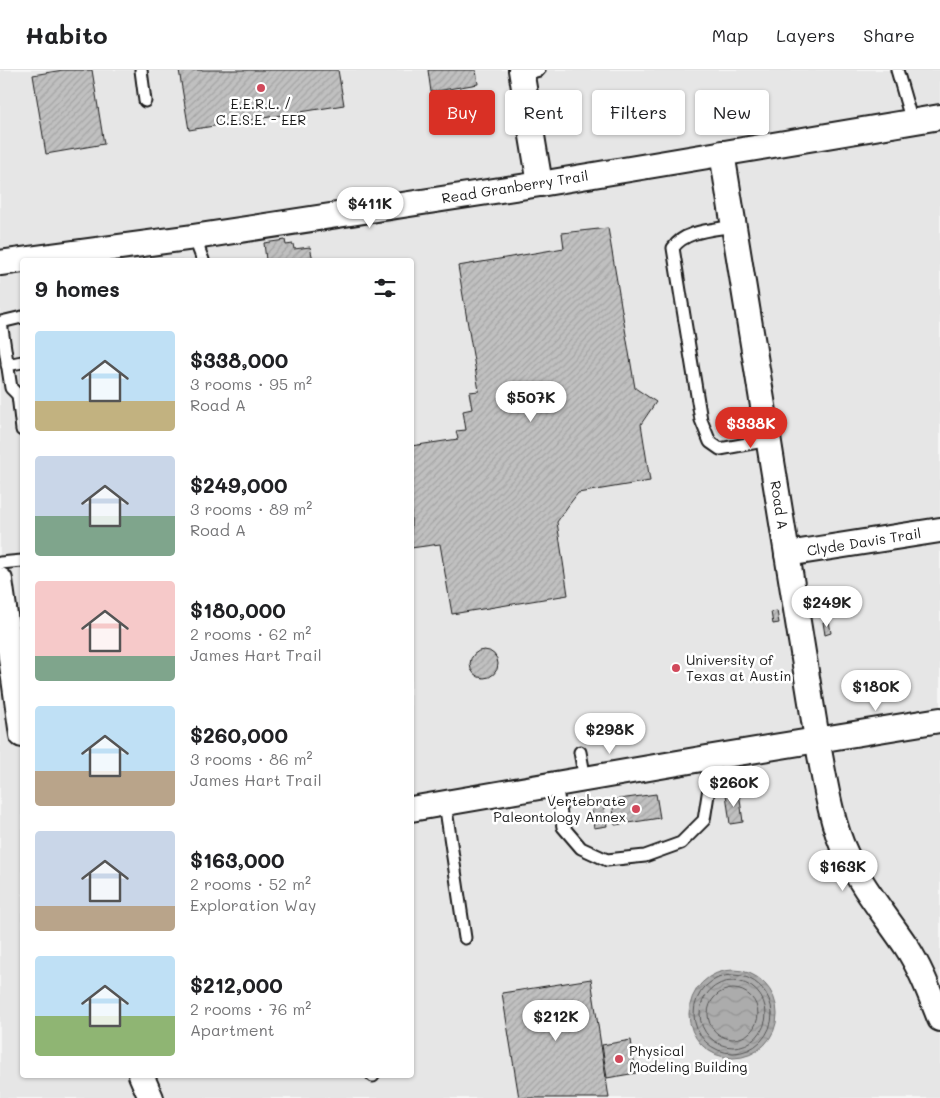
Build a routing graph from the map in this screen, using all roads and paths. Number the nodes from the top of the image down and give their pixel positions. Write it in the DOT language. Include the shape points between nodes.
graph roads {
  1 [pos="141,70"];
  2 [pos="897,70"];
  3 [pos="528,72"];
  4 [pos="145,101"];
  5 [pos="940,118"];
  6 [pos="912,122"];
  7 [pos="722,153"];
  8 [pos="540,184"];
  9 [pos="734,226"];
  10 [pos="194,237"];
  11 [pos="37,258"];
  12 [pos="202,258"];
  13 [pos="20,260"];
  14 [pos="0,263"];
  15 [pos="20,317"];
  16 [pos="20,362"];
  17 [pos="8,364"];
  18 [pos="20,395"];
  19 [pos="769,440"];
  20 [pos="940,530"];
  21 [pos="787,554"];
  22 [pos="20,561"];
  23 [pos="0,563"];
  24 [pos="0,580"];
  25 [pos="940,720"];
  26 [pos="20,721"];
  27 [pos="817,739"];
  28 [pos="580,752"];
  29 [pos="707,758"];
  30 [pos="585,779"];
  31 [pos="556,784"];
  32 [pos="445,803"];
  33 [pos="414,808"];
  34 [pos="465,938"];
  35 [pos="940,1019"];
  36 [pos="142,1078"];
  37 [pos="151,1098"];
  1 -- 4 [label="lane"];
  2 -- 6 [label="lane"];
  3 -- 8 [label="street"];
  5 -- 6 [label="street, Read Granberry Trail"];
  6 -- 7 [label="street, Read Granberry Trail"];
  7 -- 8 [label="street, Read Granberry Trail"];
  7 -- 9 [label="street, Road A"];
  8 -- 10 [label="street, Read Granberry Trail"];
  9 -- 19 [label="street, Road A"];
  9 -- 19 [label="lane" via="695,233 679,240 673,248 701,420 710,442 720,449"];
  10 -- 11 [label="street, Read Granberry Trail"];
  10 -- 12 [label="lane"];
  13 -- 14 [label="street, Read Granberry Trail"];
  15 -- 17 [label="lane" via="1,322"];
  16 -- 17 [label="lane"];
  17 -- 18 [label="lane" via="11,388"];
  19 -- 21 [label="street, Road A"];
  20 -- 21 [label="street, Clyde Davis Trail"];
  21 -- 27 [label="street, Road A"];
  22 -- 23 [label="lane"];
  24 -- 26 [label="street"];
  25 -- 27 [label="street"];
  27 -- 29 [label="street"];
  27 -- 35 [label="street, Road A" via="831,810 844,852 862,886 907,948 926,982"];
  28 -- 30 [label="lane"];
  29 -- 30 [label="street"];
  29 -- 31 [label="lane" via="709,788 704,820 681,843 645,856 607,860 581,848 563,827"];
  30 -- 31 [label="street"];
  31 -- 32 [label="street"];
  32 -- 33 [label="street"];
  32 -- 34 [label="lane"];
  36 -- 37 [label="street"];
}
